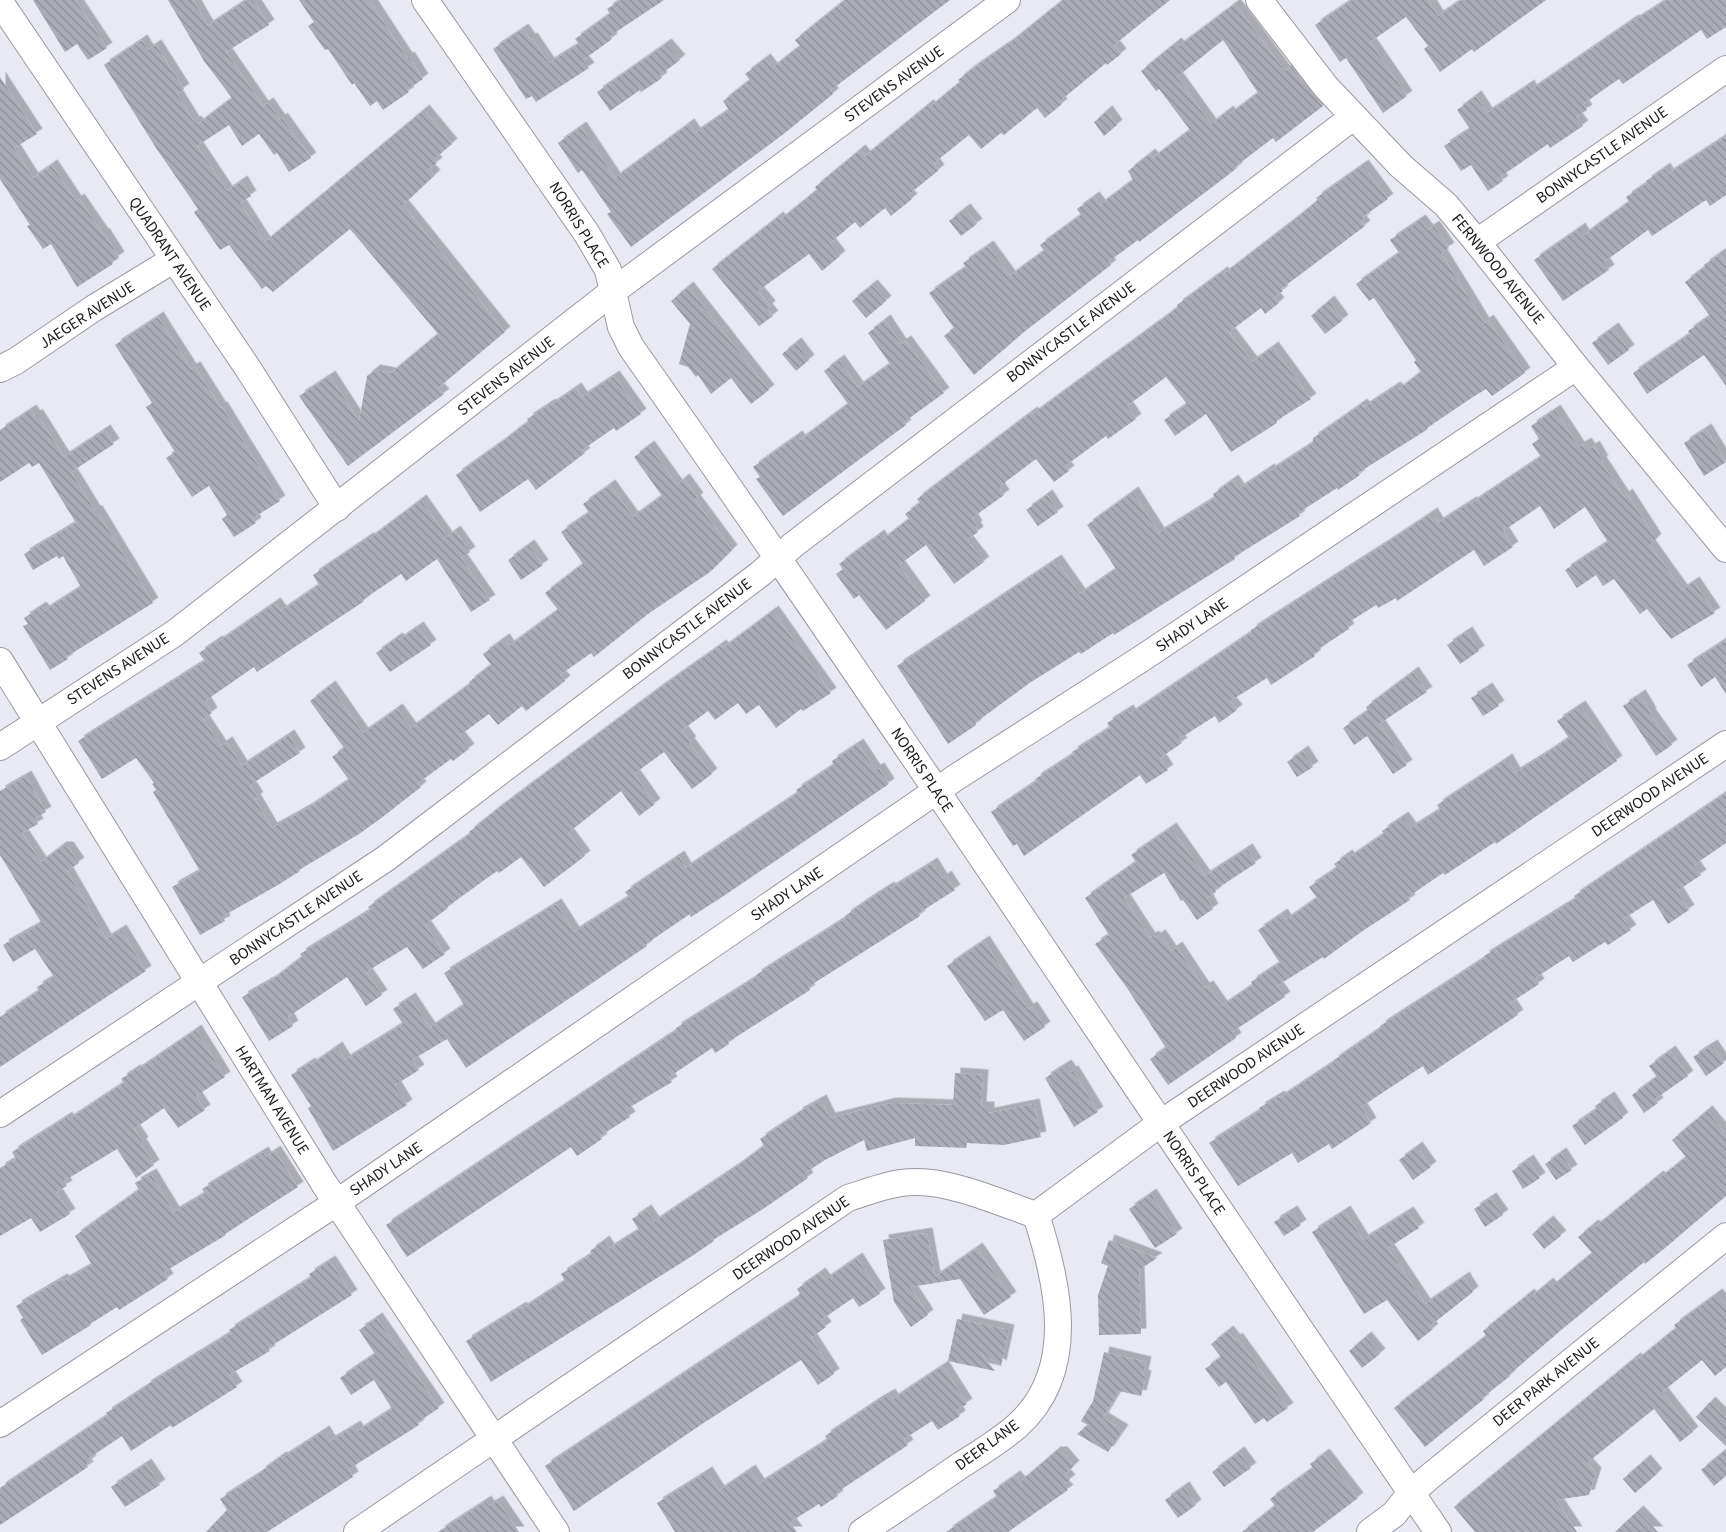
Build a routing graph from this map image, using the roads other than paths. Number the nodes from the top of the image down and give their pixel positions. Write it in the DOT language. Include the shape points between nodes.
graph roads {
  1 [pos="425,0"];
  2 [pos="1007,0"];
  3 [pos="1259,0"];
  4 [pos="0,2"];
  5 [pos="1726,69"];
  6 [pos="1353,117"];
  7 [pos="1477,242"];
  8 [pos="173,260"];
  9 [pos="612,292"];
  10 [pos="1576,367"];
  11 [pos="0,369"];
  12 [pos="337,508"];
  13 [pos="1715,519"];
  14 [pos="1726,549"];
  15 [pos="778,558"];
  16 [pos="0,662"];
  17 [pos="37,722"];
  18 [pos="1726,744"];
  19 [pos="0,747"];
  20 [pos="937,792"];
  21 [pos="200,982"];
  22 [pos="0,1114"];
  23 [pos="1161,1123"];
  24 [pos="336,1203"];
  25 [pos="1036,1215"];
  26 [pos="1726,1236"];
  27 [pos="0,1424"];
  28 [pos="495,1439"];
  29 [pos="1411,1493"];
  30 [pos="357,1532"];
  31 [pos="556,1532"];
  32 [pos="862,1532"];
  33 [pos="1370,1532"];
  34 [pos="1438,1532"];
  1 -- 9 [label="street, NORRIS PLACE" via="587,234 608,270"];
  2 -- 9 [label="street, STEVENS AVENUE"];
  3 -- 6 [label="street, FERNWOOD AVENUE"];
  4 -- 8 [label="street, QUADRANT AVENUE"];
  5 -- 7 [label="street, BONNYCASTLE AVENUE"];
  6 -- 7 [label="street, FERNWOOD AVENUE" via="1446,205"];
  6 -- 15 [label="street, BONNYCASTLE AVENUE"];
  7 -- 10 [label="street, FERNWOOD AVENUE"];
  8 -- 11 [label="street, JAEGER AVENUE"];
  8 -- 12 [label="street, QUADRANT AVENUE"];
  9 -- 12 [label="street, STEVENS AVENUE"];
  9 -- 15 [label="street, NORRIS PLACE" via="631,347"];
  10 -- 13 [label="street, FERNWOOD AVENUE"];
  10 -- 20 [label="street, SHADY LANE"];
  12 -- 17 [label="street, STEVENS AVENUE" via="175,633"];
  13 -- 14 [label="street, FERNWOOD AVENUE"];
  15 -- 20 [label="street, NORRIS PLACE"];
  15 -- 21 [label="street, BONNYCASTLE AVENUE" via="385,859"];
  16 -- 17 [label="street, HARTMAN AVENUE"];
  17 -- 19 [label="street, STEVENS AVENUE"];
  17 -- 21 [label="street, HARTMAN AVENUE"];
  18 -- 23 [label="street, DEERWOOD AVENUE"];
  20 -- 23 [label="street, NORRIS PLACE"];
  20 -- 24 [label="street, SHADY LANE"];
  21 -- 22 [label="street, BONNYCASTLE AVENUE"];
  21 -- 24 [label="street, HARTMAN AVENUE"];
  23 -- 25 [label="street, DEERWOOD AVENUE"];
  23 -- 29 [label="street, NORRIS PLACE"];
  24 -- 27 [label="street, SHADY LANE"];
  24 -- 28 [label="street, HARTMAN AVENUE"];
  25 -- 28 [label="street, DEERWOOD AVENUE" via="942,1184 897,1183 848,1198"];
  25 -- 32 [label="street, DEER LANE" via="1049,1254 1059,1330 1052,1370 1038,1401 1019,1425"];
  26 -- 29 [label="street, DEER PARK AVENUE"];
  28 -- 30 [label="street, DEERWOOD AVENUE"];
  28 -- 31 [label="street, HARTMAN AVENUE"];
  29 -- 33 [label="street, DEER PARK AVENUE" via="1394,1514"];
  29 -- 34 [label="street, NORRIS PLACE"];
}
